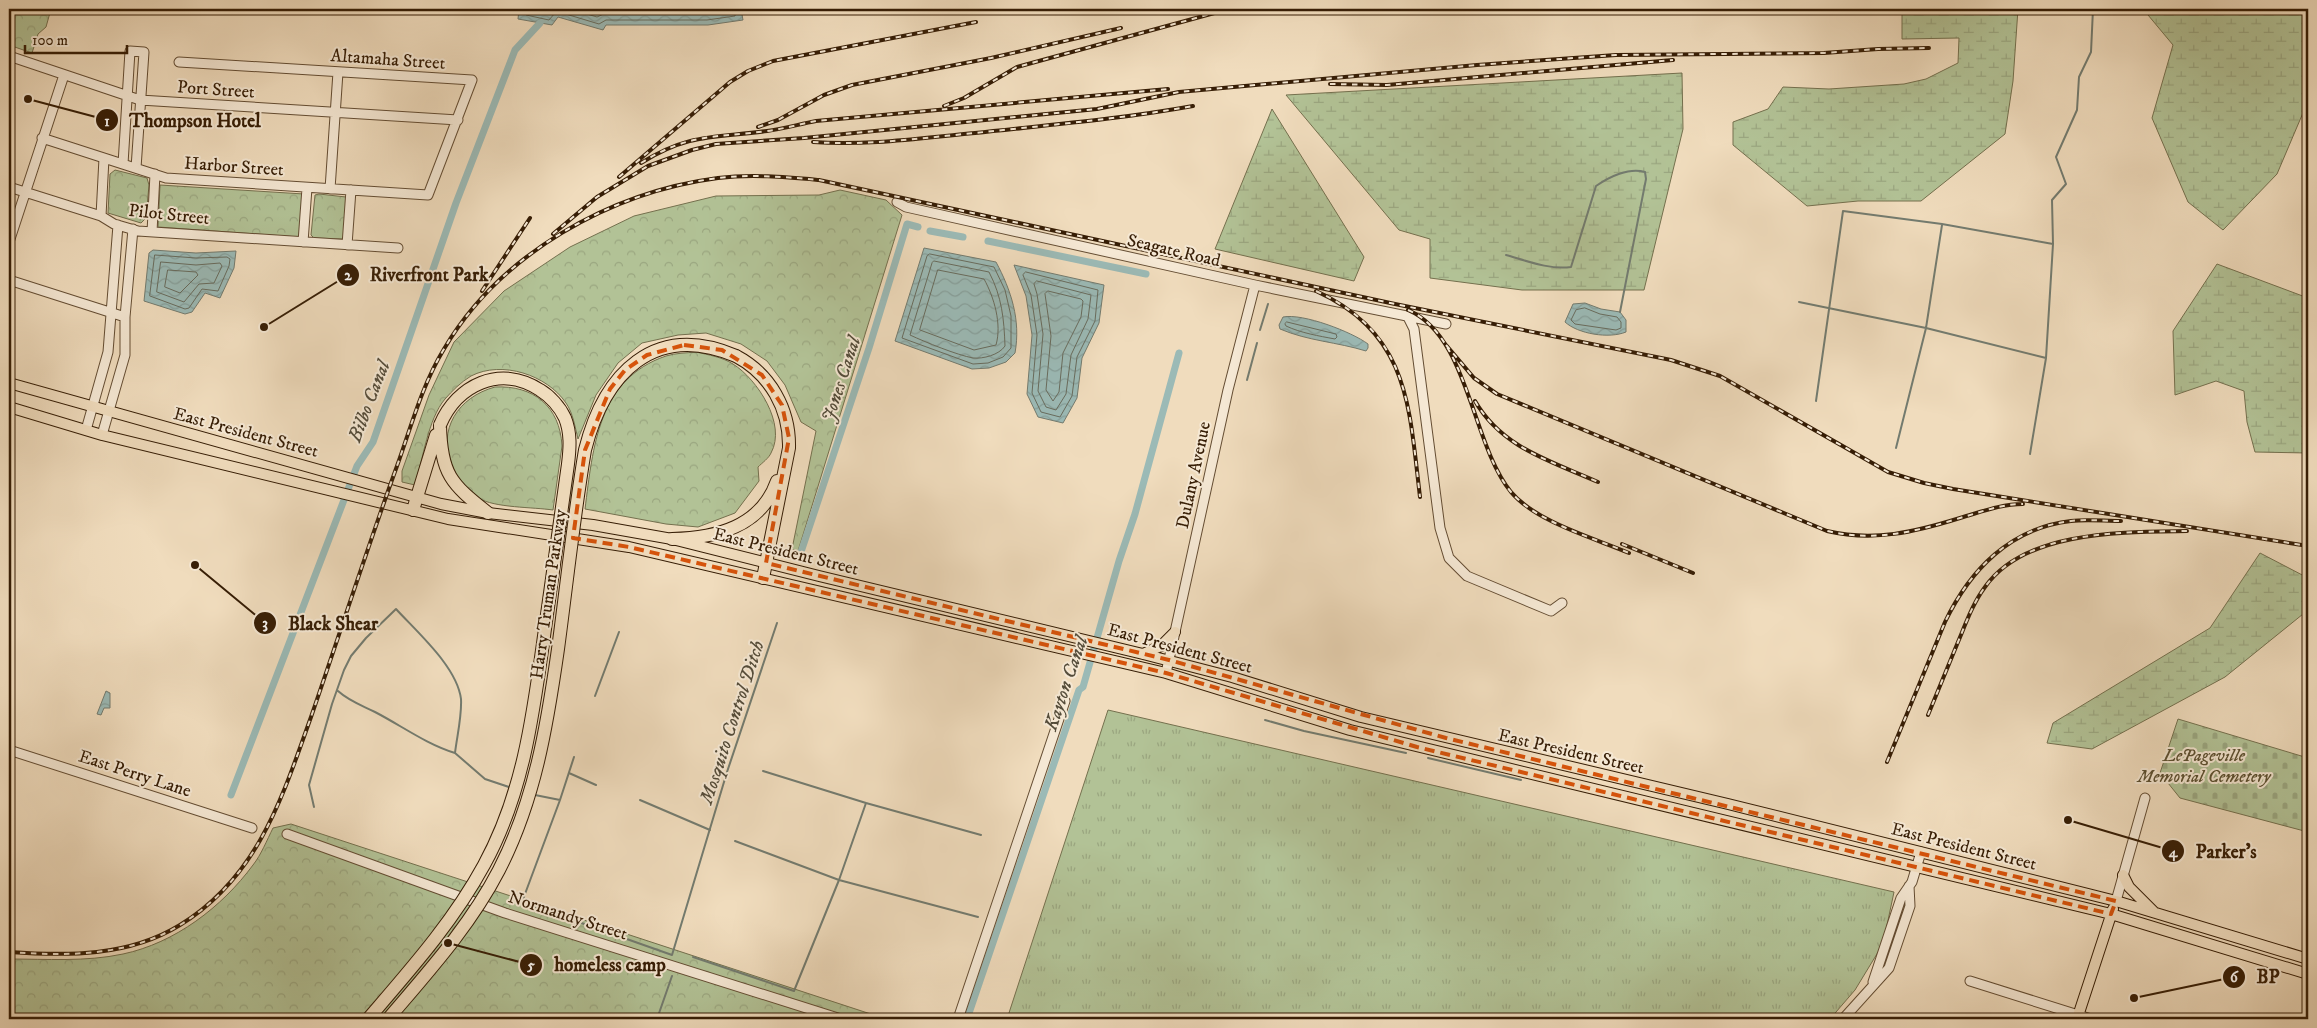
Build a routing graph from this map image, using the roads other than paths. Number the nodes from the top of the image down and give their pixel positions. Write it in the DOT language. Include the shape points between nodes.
graph roads {
  1 [pos="9,56"];
  2 [pos="179,62"];
  3 [pos="338,72"];
  4 [pos="64,75"];
  5 [pos="127,96"];
  6 [pos="140,100"];
  7 [pos="336,112"];
  8 [pos="458,120"];
  9 [pos="42,138"];
  10 [pos="104,158"];
  11 [pos="123,164"];
  12 [pos="136,168"];
  13 [pos="155,174"];
  14 [pos="9,187"];
  15 [pos="307,188"];
  16 [pos="330,189"];
  17 [pos="351,190"];
  18 [pos="25,192"];
  19 [pos="428,195"];
  20 [pos="897,202"];
  21 [pos="101,216"];
  22 [pos="118,225"];
  23 [pos="132,229"];
  24 [pos="152,232"];
  25 [pos="9,242"];
  26 [pos="303,242"];
  27 [pos="347,245"];
  28 [pos="398,248"];
  29 [pos="9,280"];
  30 [pos="1255,285"];
  31 [pos="111,314"];
  32 [pos="125,317"];
  33 [pos="1408,318"];
  34 [pos="1446,324"];
  35 [pos="9,383"];
  36 [pos="9,406"];
  37 [pos="92,407"];
  38 [pos="109,411"];
  39 [pos="440,425"];
  40 [pos="86,430"];
  41 [pos="102,435"];
  42 [pos="789,448"];
  43 [pos="417,497"];
  44 [pos="413,510"];
  45 [pos="488,513"];
  46 [pos="672,539"];
  47 [pos="766,563"];
  48 [pos="763,578"];
  49 [pos="1562,603"];
  50 [pos="1175,632"];
  51 [pos="1143,654"];
  52 [pos="1168,660"];
  53 [pos="1166,673"];
  54 [pos="1065,701"];
  55 [pos="1264,704"];
  56 [pos="1323,707"];
  57 [pos="9,750"];
  58 [pos="2145,798"];
  59 [pos="252,828"];
  60 [pos="288,834"];
  61 [pos="1921,852"];
  62 [pos="1918,866"];
  63 [pos="2123,875"];
  64 [pos="2116,901"];
  65 [pos="2154,913"];
  66 [pos="2111,914"];
  67 [pos="2286,953"];
  68 [pos="2308,953"];
  69 [pos="2308,959"];
  70 [pos="2308,974"];
  71 [pos="1970,981"];
  72 [pos="2077,1017"];
  73 [pos="368,1019"];
  74 [pos="388,1019"];
  75 [pos="841,1019"];
  76 [pos="958,1019"];
  77 [pos="1843,1019"];
  78 [pos="2091,1019"];
  1 -- 4 [label="street, Port Street"];
  2 -- 3 [label="street, Altamaha Street"];
  3 -- 7 [label="street"];
  3 -- 8 [label="street, Altamaha Street" via="472,80"];
  4 -- 5 [label="street, Port Street"];
  4 -- 9 [label="street"];
  5 -- 6 [label="street, Port Street"];
  5 -- 6 [label="street" via="130,51 144,52"];
  5 -- 11 [label="street"];
  6 -- 7 [label="street, Port Street"];
  6 -- 12 [label="street"];
  7 -- 8 [label="street, Port Street"];
  7 -- 16 [label="street"];
  8 -- 19 [label="street, Altamaha Street"];
  9 -- 10 [label="street, Harbor Street"];
  9 -- 18 [label="street"];
  10 -- 11 [label="street, Harbor Street"];
  10 -- 21 [label="street"];
  11 -- 12 [label="street, Harbor Street"];
  12 -- 13 [label="street, Harbor Street"];
  13 -- 15 [label="street, Harbor Street" via="166,178"];
  13 -- 24 [label="street"];
  14 -- 18 [label="street, Pilot Street"];
  15 -- 16 [label="street, Harbor Street"];
  15 -- 26 [label="street"];
  16 -- 17 [label="street, Harbor Street"];
  17 -- 19 [label="street, Harbor Street"];
  17 -- 27 [label="street"];
  18 -- 21 [label="street, Pilot Street"];
  18 -- 25 [label="street"];
  20 -- 30 [label="street, Seagate Road" via="906,207"];
  21 -- 22 [label="street, Pilot Street"];
  22 -- 23 [label="street, Pilot Street"];
  22 -- 31 [label="street"];
  23 -- 24 [label="street, Pilot Street"];
  23 -- 32 [label="street"];
  24 -- 26 [label="street, Pilot Street"];
  26 -- 27 [label="street, Pilot Street"];
  27 -- 28 [label="street, Pilot Street"];
  29 -- 31 [label="street"];
  30 -- 33 [label="street, Seagate Road"];
  30 -- 50 [label="street, Dulany Avenue" via="1228,390"];
  31 -- 32 [label="street"];
  31 -- 37 [label="street" via="106,361"];
  32 -- 38 [label="street" via="125,355"];
  33 -- 34 [label="street, Seagate Road"];
  33 -- 49 [label="street" via="1414,329 1440,528 1449,558 1467,576 1551,611"];
  35 -- 37 [label="main road, East President Street"];
  36 -- 40 [label="main road, East President Street"];
  37 -- 38 [label="main road, East President Street"];
  37 -- 40 [label="street"];
  38 -- 41 [label="street"];
  38 -- 43 [label="main road, East President Street"];
  39 -- 43 [label="highway, Harry Truman Parkway"];
  39 -- 45 [label="highway" via="442,460 450,478"];
  39 -- 73 [label="highway, Harry Truman Parkway, bridge" via="450,406 470,387 493,378 517,379 544,393 561,411 570,437 568,464 531,728 510,806 485,864 460,906"];
  40 -- 41 [label="main road, East President Street"];
  41 -- 44 [label="main road, East President Street"];
  42 -- 46 [label="highway" via="774,489 748,520 710,537"];
  42 -- 47 [label="highway"];
  42 -- 74 [label="highway, Harry Truman Parkway, bridge" via="788,428 776,394 754,367 716,348 696,345 658,350 647,355 625,370 603,400 585,450 546,730 527,804 502,864 473,914"];
  43 -- 44 [label="highway, Harry Truman Parkway"];
  43 -- 45 [label="main road, East President Street"];
  44 -- 48 [label="main road, East President Street" via="477,525 629,547"];
  45 -- 46 [label="main road, East President Street" via="593,525"];
  46 -- 47 [label="main road, East President Street"];
  47 -- 48 [label="highway"];
  47 -- 51 [label="main road, East President Street"];
  48 -- 53 [label="main road, East President Street"];
  50 -- 51 [label="main road" via="1161,646"];
  50 -- 52 [label="street, Dulany Avenue"];
  51 -- 52 [label="main road, East President Street"];
  52 -- 53 [label="street, Dulany Avenue"];
  52 -- 56 [label="main road, East President Street"];
  53 -- 55 [label="main road, East President Street"];
  54 -- 76 [label="street"];
  55 -- 56 [label="main road" via="1308,713"];
  55 -- 62 [label="main road, East President Street" via="1417,747"];
  56 -- 61 [label="main road, East President Street"];
  57 -- 59 [label="street, East Perry Lane"];
  58 -- 63 [label="street"];
  60 -- 75 [label="street, Normandy Street" via="523,918"];
  61 -- 62 [label="street"];
  61 -- 64 [label="main road, East President Street"];
  62 -- 66 [label="main road, East President Street"];
  62 -- 77 [label="street" via="1909,886 1910,906 1889,968"];
  63 -- 64 [label="street"];
  63 -- 65 [label="main road" via="2129,887"];
  64 -- 65 [label="main road, East President Street"];
  64 -- 66 [label="main road"];
  65 -- 67 [label="main road, East President Street"];
  66 -- 70 [label="main road, East President Street"];
  66 -- 72 [label="main road"];
  67 -- 68 [label="main road"];
  67 -- 69 [label="main road, East President Street"];
  71 -- 72 [label="street"];
  72 -- 78 [label="street"];
}
